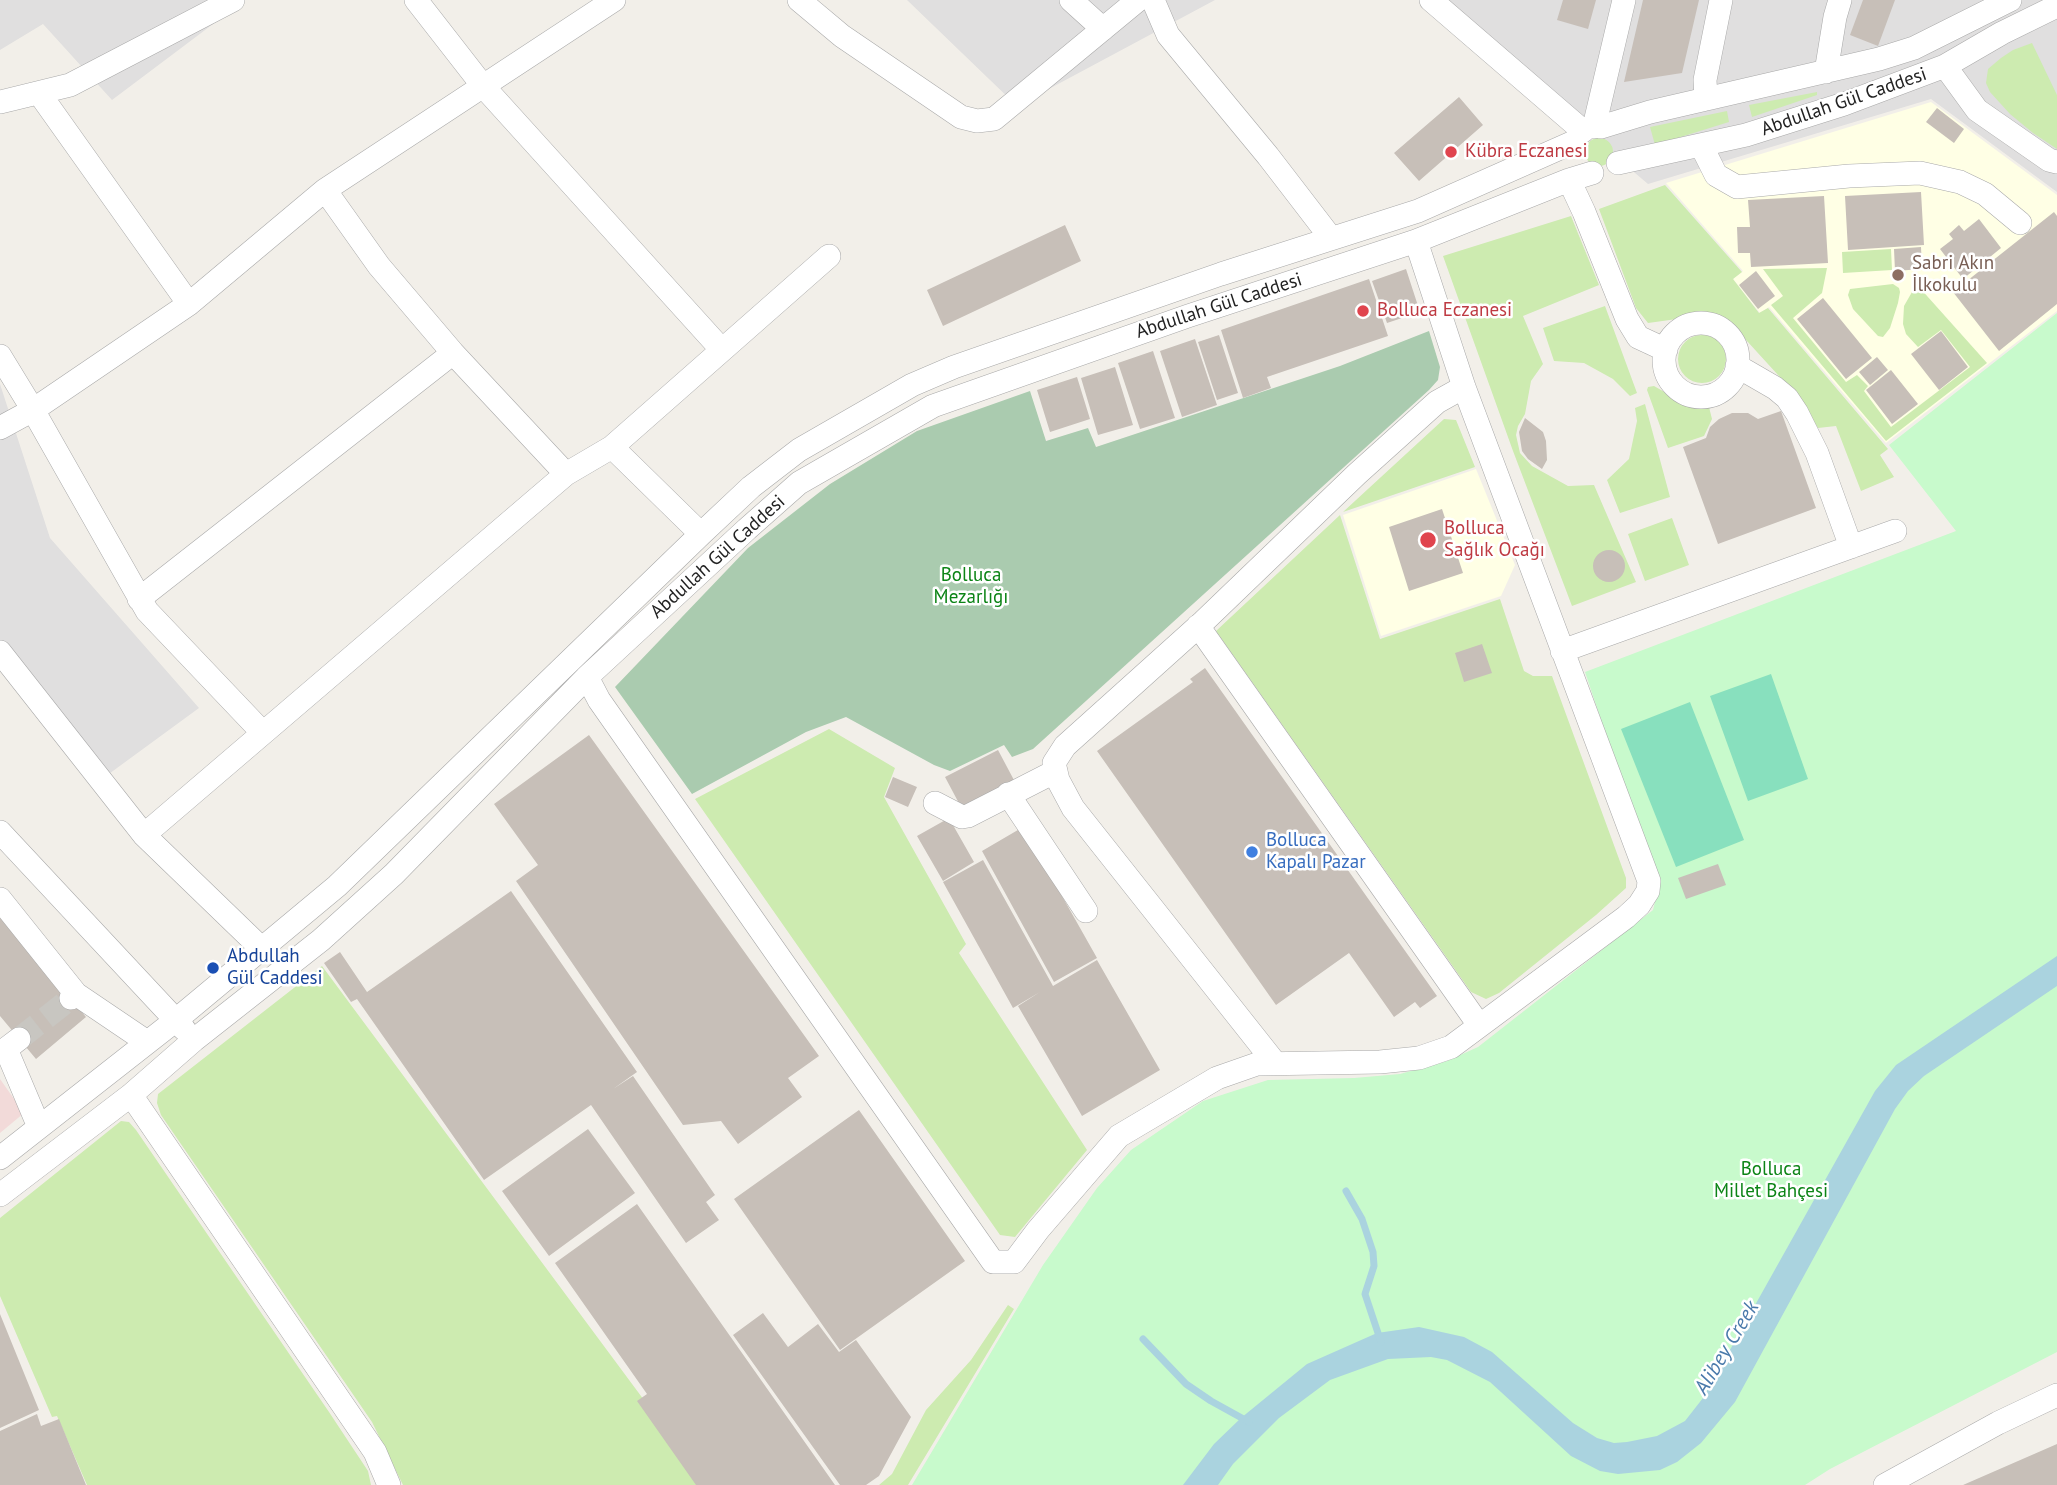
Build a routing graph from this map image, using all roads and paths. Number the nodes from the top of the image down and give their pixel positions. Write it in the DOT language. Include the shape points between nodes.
graph roads {
  1 [pos="233,0"];
  2 [pos="416,0"];
  3 [pos="614,0"];
  4 [pos="799,0"];
  5 [pos="1070,0"];
  6 [pos="1138,0"];
  7 [pos="1153,0"];
  8 [pos="1624,0"];
  9 [pos="1721,0"];
  10 [pos="1840,0"];
  11 [pos="2010,0"];
  12 [pos="1436,2"];
  13 [pos="2057,6"];
  14 [pos="1103,29"];
  15 [pos="1945,66"];
  16 [pos="1826,72"];
  17 [pos="483,86"];
  18 [pos="39,93"];
  19 [pos="1706,99"];
  20 [pos="0,102"];
  21 [pos="1589,132"];
  22 [pos="1701,145"];
  23 [pos="2057,162"];
  24 [pos="1618,163"];
  25 [pos="1592,173"];
  26 [pos="1569,180"];
  27 [pos="325,190"];
  28 [pos="2020,223"];
  29 [pos="1331,238"];
  30 [pos="1416,241"];
  31 [pos="828,256"];
  32 [pos="189,304"];
  33 [pos="722,350"];
  34 [pos="1666,350"];
  35 [pos="453,352"];
  36 [pos="0,356"];
  37 [pos="1737,366"];
  38 [pos="1464,387"];
  39 [pos="33,410"];
  40 [pos="0,428"];
  41 [pos="612,447"];
  42 [pos="566,474"];
  43 [pos="1895,531"];
  44 [pos="701,534"];
  45 [pos="1851,547"];
  46 [pos="139,598"];
  47 [pos="1198,626"];
  48 [pos="1562,651"];
  49 [pos="0,652"];
  50 [pos="587,677"];
  51 [pos="263,733"];
  52 [pos="1056,771"];
  53 [pos="1008,794"];
  54 [pos="935,803"];
  55 [pos="0,832"];
  56 [pos="144,835"];
  57 [pos="0,899"];
  58 [pos="1086,911"];
  59 [pos="261,948"];
  60 [pos="176,1020"];
  61 [pos="1479,1026"];
  62 [pos="194,1040"];
  63 [pos="147,1042"];
  64 [pos="8,1043"];
  65 [pos="1275,1063"];
  66 [pos="131,1095"];
  67 [pos="39,1127"];
  68 [pos="0,1158"];
  69 [pos="0,1195"];
  70 [pos="2057,1395"];
  71 [pos="389,1485"];
  72 [pos="1885,1485"];
  1 -- 18 [label="street" via="71,85"];
  2 -- 17 [label="street"];
  3 -- 17 [label="street"];
  4 -- 14 [label="street" via="842,36 961,117 977,121 993,119"];
  5 -- 14 [label="street"];
  6 -- 14 [label="street"];
  7 -- 29 [label="street" via="1168,35"];
  8 -- 21 [label="street"];
  9 -- 19 [label="street" via="1705,80"];
  10 -- 16 [label="street"];
  11 -- 16 [label="street, Abdullah Gül Caddesi" via="1914,48"];
  12 -- 21 [label="street"];
  13 -- 15 [label="street, Abdullah Gül Caddesi"];
  15 -- 22 [label="street, Abdullah Gül Caddesi" via="1844,104"];
  15 -- 23 [label="street" via="1977,110"];
  16 -- 19 [label="street, Abdullah Gül Caddesi"];
  17 -- 27 [label="street"];
  17 -- 33 [label="street"];
  18 -- 20 [label="street"];
  18 -- 32 [label="street"];
  19 -- 21 [label="street, Abdullah Gül Caddesi"];
  21 -- 24 [label="street" via="1614,132 1621,144"];
  21 -- 25 [label="street" via="1575,157"];
  21 -- 29 [label="street, Abdullah Gül Caddesi" via="1418,211"];
  22 -- 24 [label="street, Abdullah Gül Caddesi"];
  22 -- 28 [label="street" via="1716,175 1737,187 1920,173 1960,182 1985,194"];
  24 -- 25 [label="street" via="1606,173"];
  25 -- 26 [label="street, Abdullah Gül Caddesi"];
  26 -- 30 [label="street, Abdullah Gül Caddesi"];
  26 -- 34 [label="street" via="1637,337"];
  27 -- 32 [label="street"];
  27 -- 35 [label="street" via="379,266"];
  29 -- 44 [label="street, Abdullah Gül Caddesi" via="1034,337 912,385 799,450"];
  30 -- 38 [label="street"];
  30 -- 50 [label="street, Abdullah Gül Caddesi" via="933,406 799,484"];
  31 -- 33 [label="street"];
  32 -- 39 [label="street"];
  33 -- 41 [label="street"];
  34 -- 37 [label="street" via="1676,332 1699,323 1711,325 1730,338"];
  34 -- 37 [label="street" via="1668,379 1686,395 1698,398 1721,392"];
  35 -- 42 [label="street"];
  35 -- 46 [label="street"];
  36 -- 39 [label="street"];
  37 -- 45 [label="street" via="1775,388 1797,412"];
  38 -- 47 [label="street" via="1437,402"];
  38 -- 48 [label="street"];
  39 -- 40 [label="street"];
  39 -- 46 [label="street"];
  41 -- 42 [label="street"];
  41 -- 44 [label="street"];
  42 -- 51 [label="street"];
  43 -- 45 [label="street"];
  44 -- 59 [label="street, Abdullah Gül Caddesi" via="337,886"];
  45 -- 48 [label="street"];
  46 -- 51 [label="street"];
  47 -- 52 [label="street" via="1065,746 1054,763"];
  47 -- 61 [label="street"];
  48 -- 61 [label="street" via="1650,881 1648,891 1626,916"];
  49 -- 56 [label="street"];
  50 -- 62 [label="street, Abdullah Gül Caddesi" via="394,874 321,940"];
  50 -- 65 [label="street" via="993,1262 1014,1262 1119,1136 1217,1078 1257,1064"];
  51 -- 56 [label="street"];
  52 -- 53 [label="street"];
  52 -- 65 [label="street" via="1073,808"];
  53 -- 54 [label="street" via="962,817"];
  53 -- 58 [label="street"];
  55 -- 60 [label="street"];
  56 -- 59 [label="street"];
  57 -- 63 [label="street" via="74,996"];
  59 -- 60 [label="street, Abdullah Gül Caddesi"];
  60 -- 62 [label="street"];
  60 -- 63 [label="street, Abdullah Gül Caddesi"];
  61 -- 65 [label="street" via="1451,1047 1419,1058"];
  62 -- 66 [label="street, Abdullah Gül Caddesi"];
  63 -- 67 [label="street, Abdullah Gül Caddesi"];
  64 -- 67 [label="street"];
  66 -- 69 [label="street, Abdullah Gül Caddesi"];
  66 -- 71 [label="street" via="375,1452"];
  67 -- 68 [label="street, Abdullah Gül Caddesi"];
  70 -- 72 [label="street"];
}
